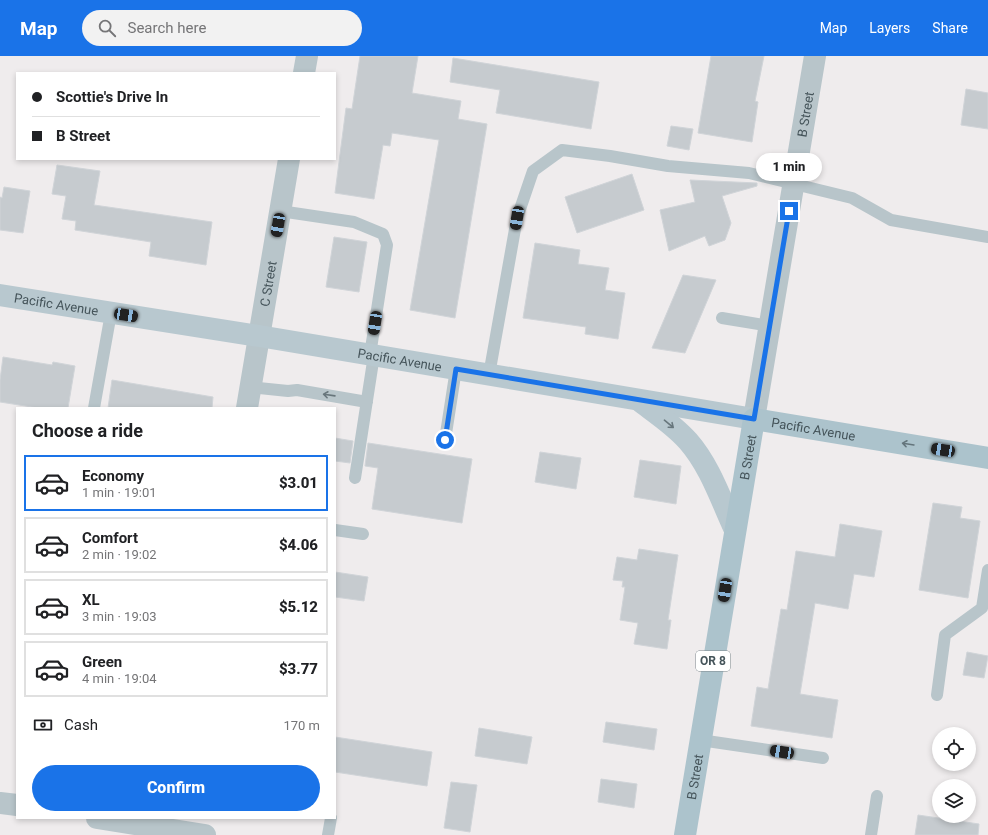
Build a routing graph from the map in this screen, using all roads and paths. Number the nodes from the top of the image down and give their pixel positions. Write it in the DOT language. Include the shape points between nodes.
graph roads {
  1 [pos="307,56"];
  2 [pos="816,56"];
  3 [pos="304,72"];
  4 [pos="289,160"];
  5 [pos="794,183"];
  6 [pos="280,211"];
  7 [pos="988,237"];
  8 [pos="0,295"];
  9 [pos="111,313"];
  10 [pos="722,318"];
  11 [pos="770,326"];
  12 [pos="259,336"];
  13 [pos="372,355"];
  14 [pos="456,369"];
  15 [pos="489,375"];
  16 [pos="250,387"];
  17 [pos="638,400"];
  18 [pos="367,402"];
  19 [pos="94,407"];
  20 [pos="247,407"];
  21 [pos="754,419"];
  22 [pos="445,440"];
  23 [pos="988,458"];
  24 [pos="355,478"];
  25 [pos="336,530"];
  26 [pos="735,530"];
  27 [pos="363,534"];
  28 [pos="988,570"];
  29 [pos="937,695"];
  30 [pos="700,740"];
  31 [pos="823,758"];
  32 [pos="877,796"];
  33 [pos="0,803"];
  34 [pos="16,805"];
  35 [pos="105,819"];
  36 [pos="331,819"];
  37 [pos="179,828"];
  38 [pos="205,835"];
  39 [pos="328,835"];
  40 [pos="685,835"];
  41 [pos="871,835"];
  1 -- 3 [label="street"];
  2 -- 5 [label="street, B Street"];
  4 -- 6 [label="street, C Street"];
  5 -- 7 [label="lane" via="852,198 891,220"];
  5 -- 11 [label="street, B Street"];
  5 -- 15 [label="lane" via="749,173 668,166 562,150 533,171 517,218"];
  6 -- 12 [label="street, C Street"];
  6 -- 13 [label="lane" via="354,222 383,234 387,245"];
  8 -- 9 [label="main road, Pacific Avenue"];
  9 -- 12 [label="main road, Pacific Avenue"];
  9 -- 19 [label="lane"];
  10 -- 11 [label="lane"];
  11 -- 21 [label="street, B Street"];
  12 -- 13 [label="main road, Pacific Avenue"];
  12 -- 16 [label="street, C Street"];
  13 -- 14 [label="main road, Pacific Avenue"];
  13 -- 18 [label="lane"];
  14 -- 15 [label="main road, Pacific Avenue"];
  14 -- 22 [label="lane"];
  15 -- 17 [label="main road, Pacific Avenue"];
  18 -- 16 [label="lane, one-way" via="297,390 288,392"];
  16 -- 20 [label="street, C Street"];
  17 -- 21 [label="main road, Pacific Avenue"];
  17 -- 26 [label="main road, one-way" via="667,421 695,449"];
  18 -- 24 [label="lane"];
  23 -- 21 [label="main road, Pacific Avenue, one-way"];
  21 -- 26 [label="main road, B Street"];
  25 -- 27 [label="lane"];
  26 -- 30 [label="main road, B Street / OR 8"];
  28 -- 29 [label="lane" via="982,608 945,635"];
  30 -- 31 [label="lane"];
  30 -- 40 [label="main road, B Street / OR 8"];
  32 -- 41 [label="lane"];
  33 -- 34 [label="street"];
  35 -- 37 [label="street"];
  36 -- 39 [label="lane"];
  37 -- 38 [label="street"];
}
